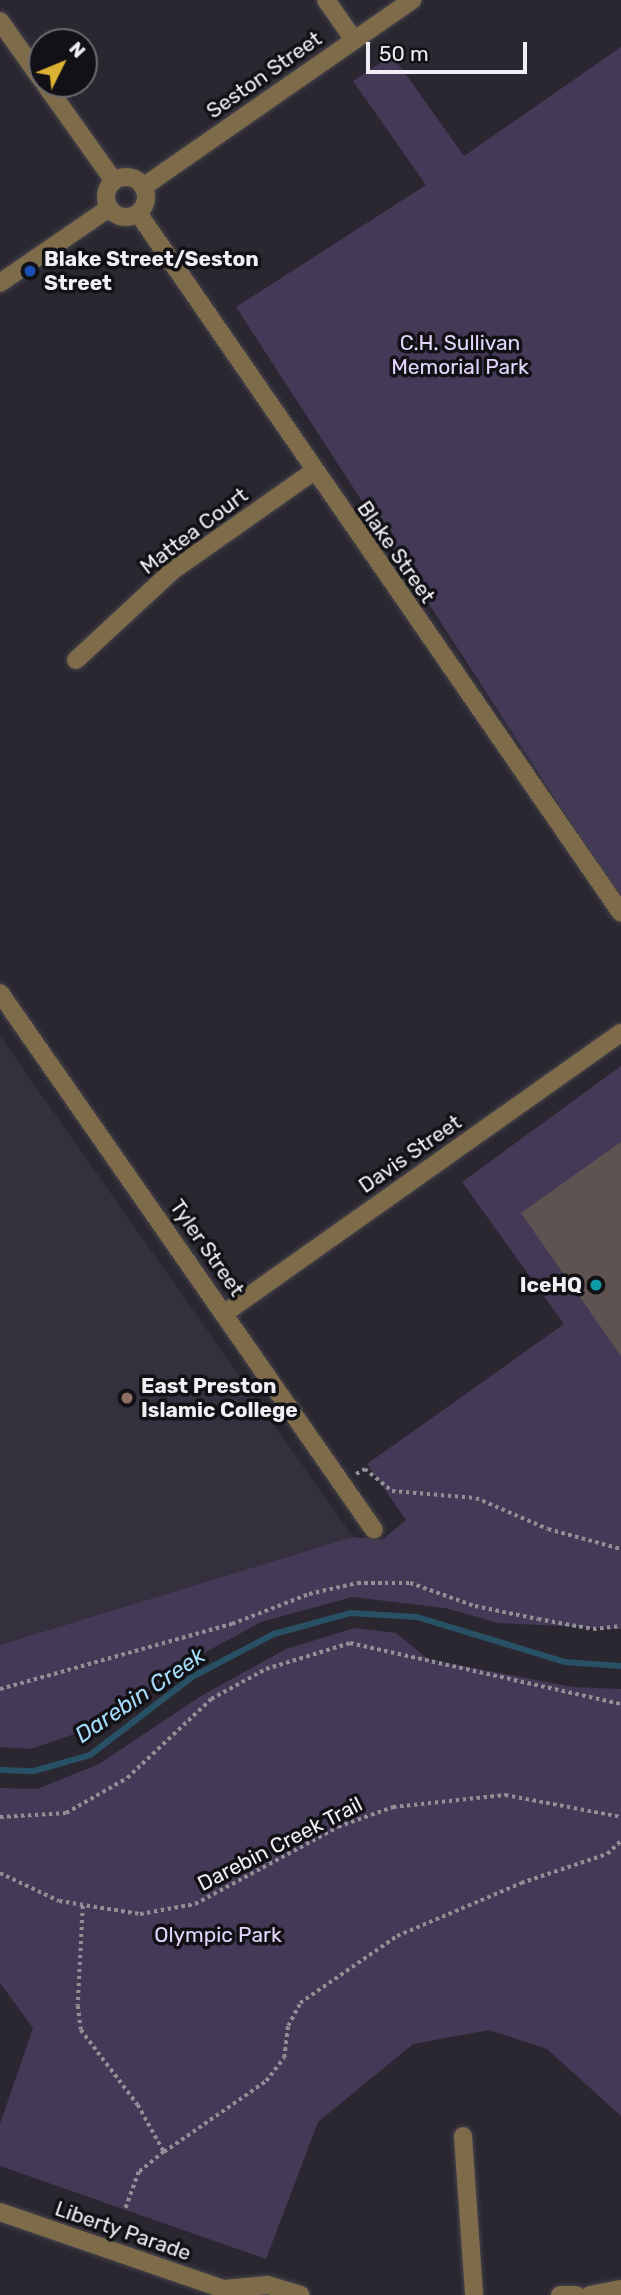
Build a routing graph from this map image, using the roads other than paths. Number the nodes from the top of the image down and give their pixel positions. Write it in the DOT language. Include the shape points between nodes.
graph roads {
  1 [pos="326,0"];
  2 [pos="412,0"];
  3 [pos="0,21"];
  4 [pos="354,40"];
  5 [pos="28,61"];
  6 [pos="54,98"];
  7 [pos="114,181"];
  8 [pos="143,187"];
  9 [pos="109,208"];
  10 [pos="138,213"];
  11 [pos="0,283"];
  12 [pos="313,472"];
  13 [pos="76,660"];
  14 [pos="621,914"];
  15 [pos="0,993"];
  16 [pos="621,1033"];
  17 [pos="225,1313"];
  18 [pos="374,1530"];
  19 [pos="463,2136"];
  20 [pos="0,2212"];
  21 [pos="617,2292"];
  22 [pos="234,2293"];
  23 [pos="300,2295"];
  24 [pos="474,2295"];
  25 [pos="560,2295"];
  26 [pos="576,2295"];
  27 [pos="590,2295"];
  1 -- 4 [label="street"];
  2 -- 4 [label="street, Seston Street"];
  3 -- 5 [label="street"];
  4 -- 8 [label="street, Seston Street"];
  6 -- 7 [label="street"];
  7 -- 8 [label="street" via="127,177"];
  7 -- 9 [label="street" via="107,190"];
  8 -- 10 [label="street" via="146,198"];
  9 -- 10 [label="street" via="119,216"];
  9 -- 11 [label="street"];
  10 -- 12 [label="street, Blake Street"];
  12 -- 13 [label="street, Mattea Court" via="172,571"];
  12 -- 14 [label="street, Blake Street"];
  15 -- 17 [label="street, Tyler Street"];
  16 -- 17 [label="street, Davis Street"];
  17 -- 18 [label="street, Tyler Street"];
  19 -- 24 [label="street"];
  20 -- 22 [label="street, Liberty Parade"];
  21 -- 27 [label="street"];
  22 -- 23 [label="street, Liberty Parade" via="268,2285"];
  25 -- 26 [label="street"];
}
